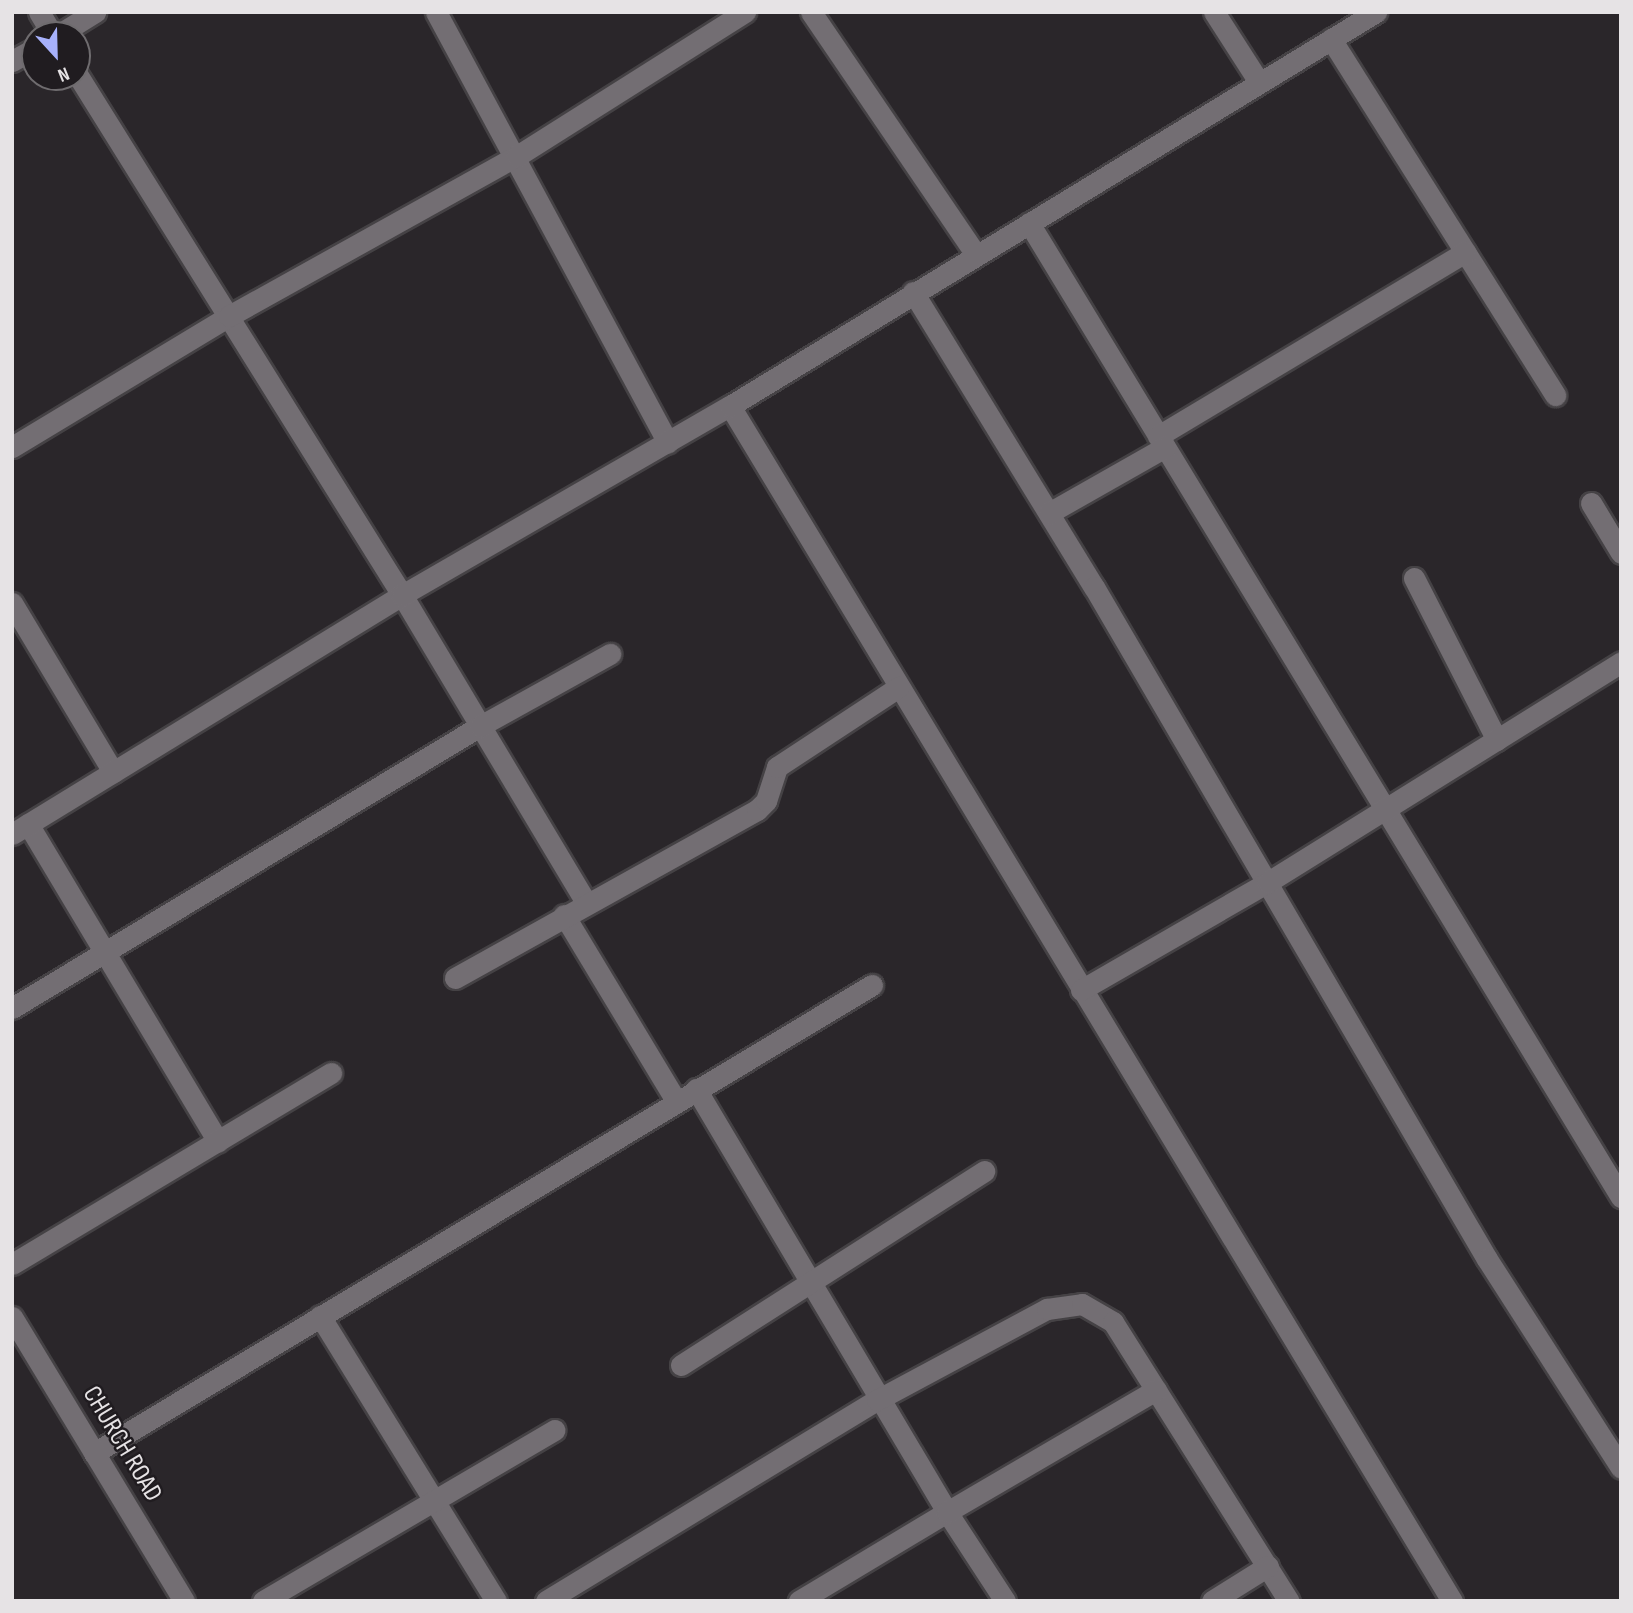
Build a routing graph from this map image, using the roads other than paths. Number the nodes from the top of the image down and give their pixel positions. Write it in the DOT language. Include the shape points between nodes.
graph roads {
  1 [pos="436,12"];
  2 [pos="745,12"];
  3 [pos="811,12"];
  4 [pos="1214,12"];
  5 [pos="1376,12"];
  6 [pos="1331,39"];
  7 [pos="1259,82"];
  8 [pos="88,91"];
  9 [pos="517,156"];
  10 [pos="1029,223"];
  11 [pos="1465,252"];
  12 [pos="975,253"];
  13 [pos="913,292"];
  14 [pos="229,316"];
  15 [pos="1555,395"];
  16 [pos="730,406"];
  17 [pos="1161,441"];
  18 [pos="668,442"];
  19 [pos="12,447"];
  20 [pos="1591,503"];
  21 [pos="1049,513"];
  22 [pos="1621,553"];
  23 [pos="1414,578"];
  24 [pos="402,595"];
  25 [pos="12,603"];
  26 [pos="610,654"];
  27 [pos="1621,662"];
  28 [pos="899,687"];
  29 [pos="480,726"];
  30 [pos="1497,740"];
  31 [pos="113,772"];
  32 [pos="1384,810"];
  33 [pos="20,829"];
  34 [pos="1268,882"];
  35 [pos="586,902"];
  36 [pos="564,915"];
  37 [pos="106,953"];
  38 [pos="455,978"];
  39 [pos="872,985"];
  40 [pos="1081,990"];
  41 [pos="12,1008"];
  42 [pos="331,1073"];
  43 [pos="695,1089"];
  44 [pos="676,1101"];
  45 [pos="218,1141"];
  46 [pos="984,1171"];
  47 [pos="1621,1198"];
  48 [pos="12,1264"];
  49 [pos="808,1282"];
  50 [pos="320,1316"];
  51 [pos="12,1317"];
  52 [pos="681,1364"];
  53 [pos="1156,1390"];
  54 [pos="877,1400"];
  55 [pos="554,1430"];
  56 [pos="94,1452"];
  57 [pos="1621,1468"];
  58 [pos="434,1501"];
  59 [pos="947,1512"];
  60 [pos="1268,1566"];
  61 [pos="184,1601"];
  62 [pos="263,1601"];
  63 [pos="496,1601"];
  64 [pos="545,1601"];
  65 [pos="799,1601"];
  66 [pos="1005,1601"];
  67 [pos="1212,1601"];
  68 [pos="1289,1601"];
  69 [pos="1452,1601"];
  1 -- 9 [label="street"];
  2 -- 9 [label="street"];
  3 -- 12 [label="street"];
  4 -- 7 [label="street"];
  5 -- 6 [label="street"];
  6 -- 7 [label="street"];
  6 -- 11 [label="street"];
  7 -- 10 [label="street"];
  8 -- 14 [label="street"];
  9 -- 14 [label="street"];
  9 -- 18 [label="street"];
  10 -- 12 [label="street"];
  10 -- 17 [label="street"];
  11 -- 15 [label="street"];
  11 -- 17 [label="street"];
  12 -- 13 [label="street"];
  13 -- 16 [label="street"];
  13 -- 21 [label="street"];
  14 -- 19 [label="street"];
  14 -- 24 [label="street"];
  16 -- 18 [label="street"];
  16 -- 28 [label="street"];
  17 -- 21 [label="street"];
  17 -- 32 [label="street"];
  18 -- 24 [label="street"];
  20 -- 22 [label="street"];
  21 -- 34 [label="street"];
  23 -- 30 [label="street"];
  24 -- 29 [label="street"];
  24 -- 31 [label="street"];
  25 -- 31 [label="street"];
  26 -- 29 [label="street"];
  27 -- 30 [label="street"];
  28 -- 35 [label="street" via="777,767 766,801 757,810"];
  28 -- 40 [label="street"];
  29 -- 35 [label="street"];
  29 -- 37 [label="street"];
  30 -- 32 [label="street"];
  31 -- 33 [label="street"];
  32 -- 34 [label="street"];
  32 -- 47 [label="street"];
  33 -- 37 [label="street"];
  34 -- 40 [label="street"];
  34 -- 57 [label="street" via="1487,1259"];
  35 -- 36 [label="street"];
  36 -- 38 [label="street"];
  36 -- 44 [label="street"];
  37 -- 41 [label="street"];
  37 -- 45 [label="street"];
  39 -- 43 [label="street"];
  40 -- 69 [label="street"];
  42 -- 45 [label="street"];
  43 -- 44 [label="street"];
  43 -- 49 [label="street"];
  44 -- 50 [label="street"];
  45 -- 48 [label="street"];
  46 -- 49 [label="street"];
  49 -- 52 [label="street"];
  49 -- 54 [label="street"];
  50 -- 56 [label="street"];
  50 -- 58 [label="street"];
  51 -- 56 [label="street, CHURCH ROAD"];
  53 -- 54 [label="street" via="1113,1322 1082,1304 1047,1308"];
  53 -- 59 [label="street"];
  53 -- 60 [label="street"];
  54 -- 59 [label="street"];
  54 -- 64 [label="street"];
  55 -- 58 [label="street"];
  56 -- 61 [label="street, CHURCH ROAD"];
  58 -- 62 [label="street"];
  58 -- 63 [label="street"];
  59 -- 65 [label="street"];
  59 -- 66 [label="street"];
  60 -- 67 [label="street"];
  60 -- 68 [label="street"];
}
